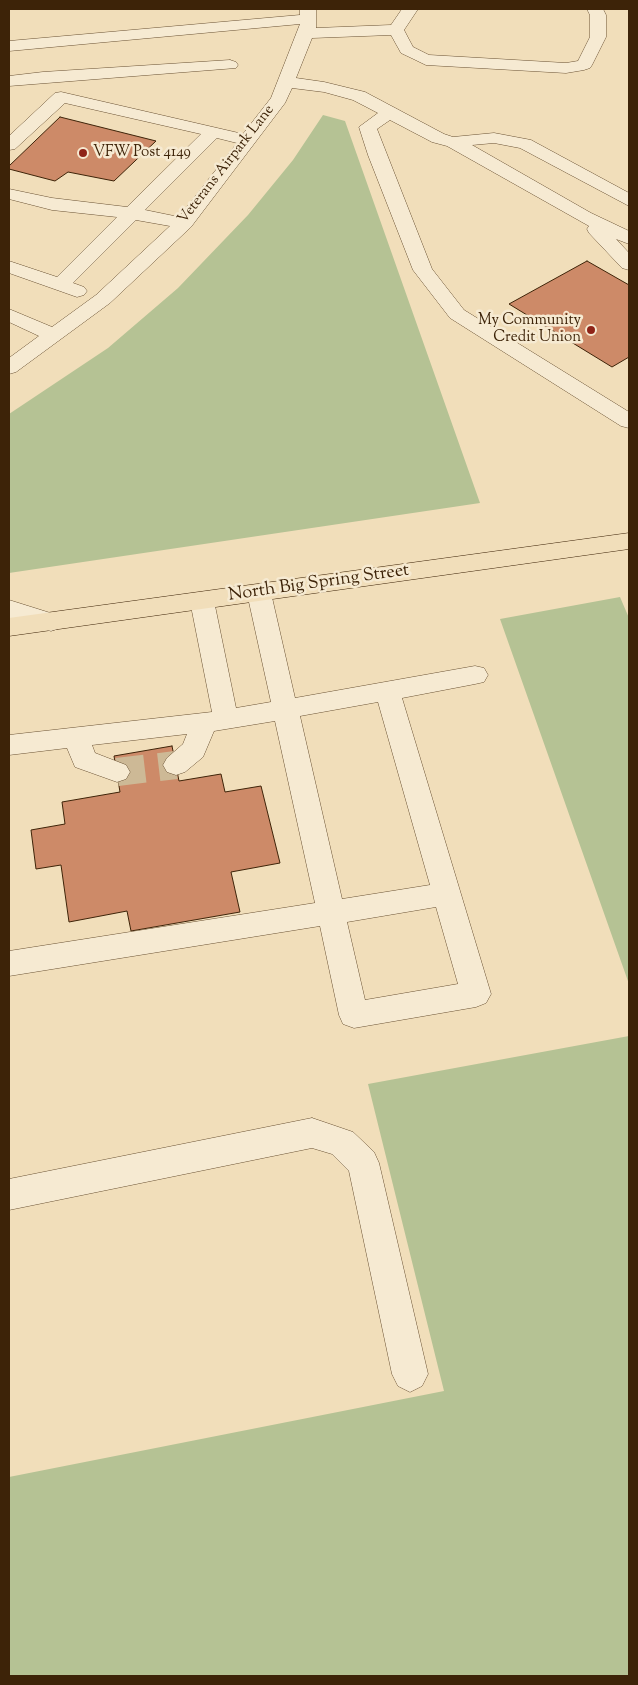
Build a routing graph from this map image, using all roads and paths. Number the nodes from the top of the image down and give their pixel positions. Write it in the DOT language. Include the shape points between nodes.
graph roads {
  1 [pos="410,9"];
  2 [pos="595,9"];
  3 [pos="198,11"];
  4 [pos="307,20"];
  5 [pos="212,26"];
  6 [pos="396,30"];
  7 [pos="9,46"];
  8 [pos="230,65"];
  9 [pos="43,77"];
  10 [pos="9,81"];
  11 [pos="286,82"];
  12 [pos="61,97"];
  13 [pos="390,112"];
  14 [pos="214,132"];
  15 [pos="248,140"];
  16 [pos="453,142"];
  17 [pos="9,145"];
  18 [pos="9,194"];
  19 [pos="629,200"];
  20 [pos="131,213"];
  21 [pos="584,217"];
  22 [pos="184,223"];
  23 [pos="629,238"];
  24 [pos="629,246"];
  25 [pos="629,253"];
  26 [pos="629,264"];
  27 [pos="9,267"];
  28 [pos="60,285"];
  29 [pos="103,299"];
  30 [pos="9,315"];
  31 [pos="54,335"];
  32 [pos="9,368"];
  33 [pos="629,421"];
  34 [pos="629,541"];
  35 [pos="259,593"];
  36 [pos="202,601"];
  37 [pos="9,609"];
  38 [pos="51,622"];
  39 [pos="9,627"];
  40 [pos="475,675"];
  41 [pos="387,691"];
  42 [pos="286,709"];
  43 [pos="215,721"];
  44 [pos="76,737"];
  45 [pos="9,745"];
  46 [pos="176,765"];
  47 [pos="117,772"];
  48 [pos="446,894"];
  49 [pos="331,912"];
  50 [pos="9,964"];
  51 [pos="9,1195"];
  52 [pos="410,1374"];
  1 -- 6 [label="street"];
  2 -- 6 [label="street" via="598,37 584,65 566,68 426,60 407,50"];
  3 -- 5 [label="street"];
  4 -- 5 [label="street"];
  4 -- 6 [label="street"];
  4 -- 11 [label="street, Veterans Airpark Lane"];
  5 -- 7 [label="street"];
  8 -- 9 [label="street"];
  9 -- 10 [label="street"];
  9 -- 12 [label="street"];
  11 -- 13 [label="street" via="359,96"];
  11 -- 15 [label="street, Veterans Airpark Lane" via="279,99"];
  12 -- 14 [label="street"];
  12 -- 17 [label="street"];
  13 -- 16 [label="street" via="438,138"];
  13 -- 33 [label="street" via="368,127 423,270 457,314"];
  14 -- 15 [label="street"];
  14 -- 20 [label="street"];
  15 -- 22 [label="street, Veterans Airpark Lane"];
  16 -- 19 [label="street" via="494,138 525,144"];
  16 -- 21 [label="street"];
  18 -- 20 [label="street" via="52,204"];
  20 -- 22 [label="street"];
  20 -- 28 [label="street"];
  21 -- 23 [label="street"];
  21 -- 24 [label="street"];
  21 -- 25 [label="street"];
  21 -- 26 [label="street"];
  22 -- 29 [label="street, Veterans Airpark Lane"];
  27 -- 28 [label="street"];
  28 -- 29 [label="street"];
  29 -- 31 [label="street, Veterans Airpark Lane"];
  30 -- 31 [label="street"];
  31 -- 32 [label="street, Veterans Airpark Lane"];
  34 -- 35 [label="highway, North Big Spring Street"];
  35 -- 36 [label="highway, North Big Spring Street"];
  35 -- 42 [label="street"];
  36 -- 38 [label="highway, North Big Spring Street"];
  36 -- 43 [label="street"];
  37 -- 38 [label="street"];
  38 -- 39 [label="highway, North Big Spring Street"];
  40 -- 41 [label="street"];
  41 -- 42 [label="street"];
  41 -- 48 [label="street"];
  42 -- 43 [label="street"];
  42 -- 49 [label="street"];
  43 -- 44 [label="street"];
  43 -- 46 [label="street" via="194,750"];
  44 -- 45 [label="street"];
  44 -- 47 [label="street" via="84,760"];
  48 -- 49 [label="street"];
  48 -- 49 [label="street" via="476,994 354,1015"];
  49 -- 50 [label="street"];
  51 -- 52 [label="street" via="312,1133 342,1142 363,1163"];
}
